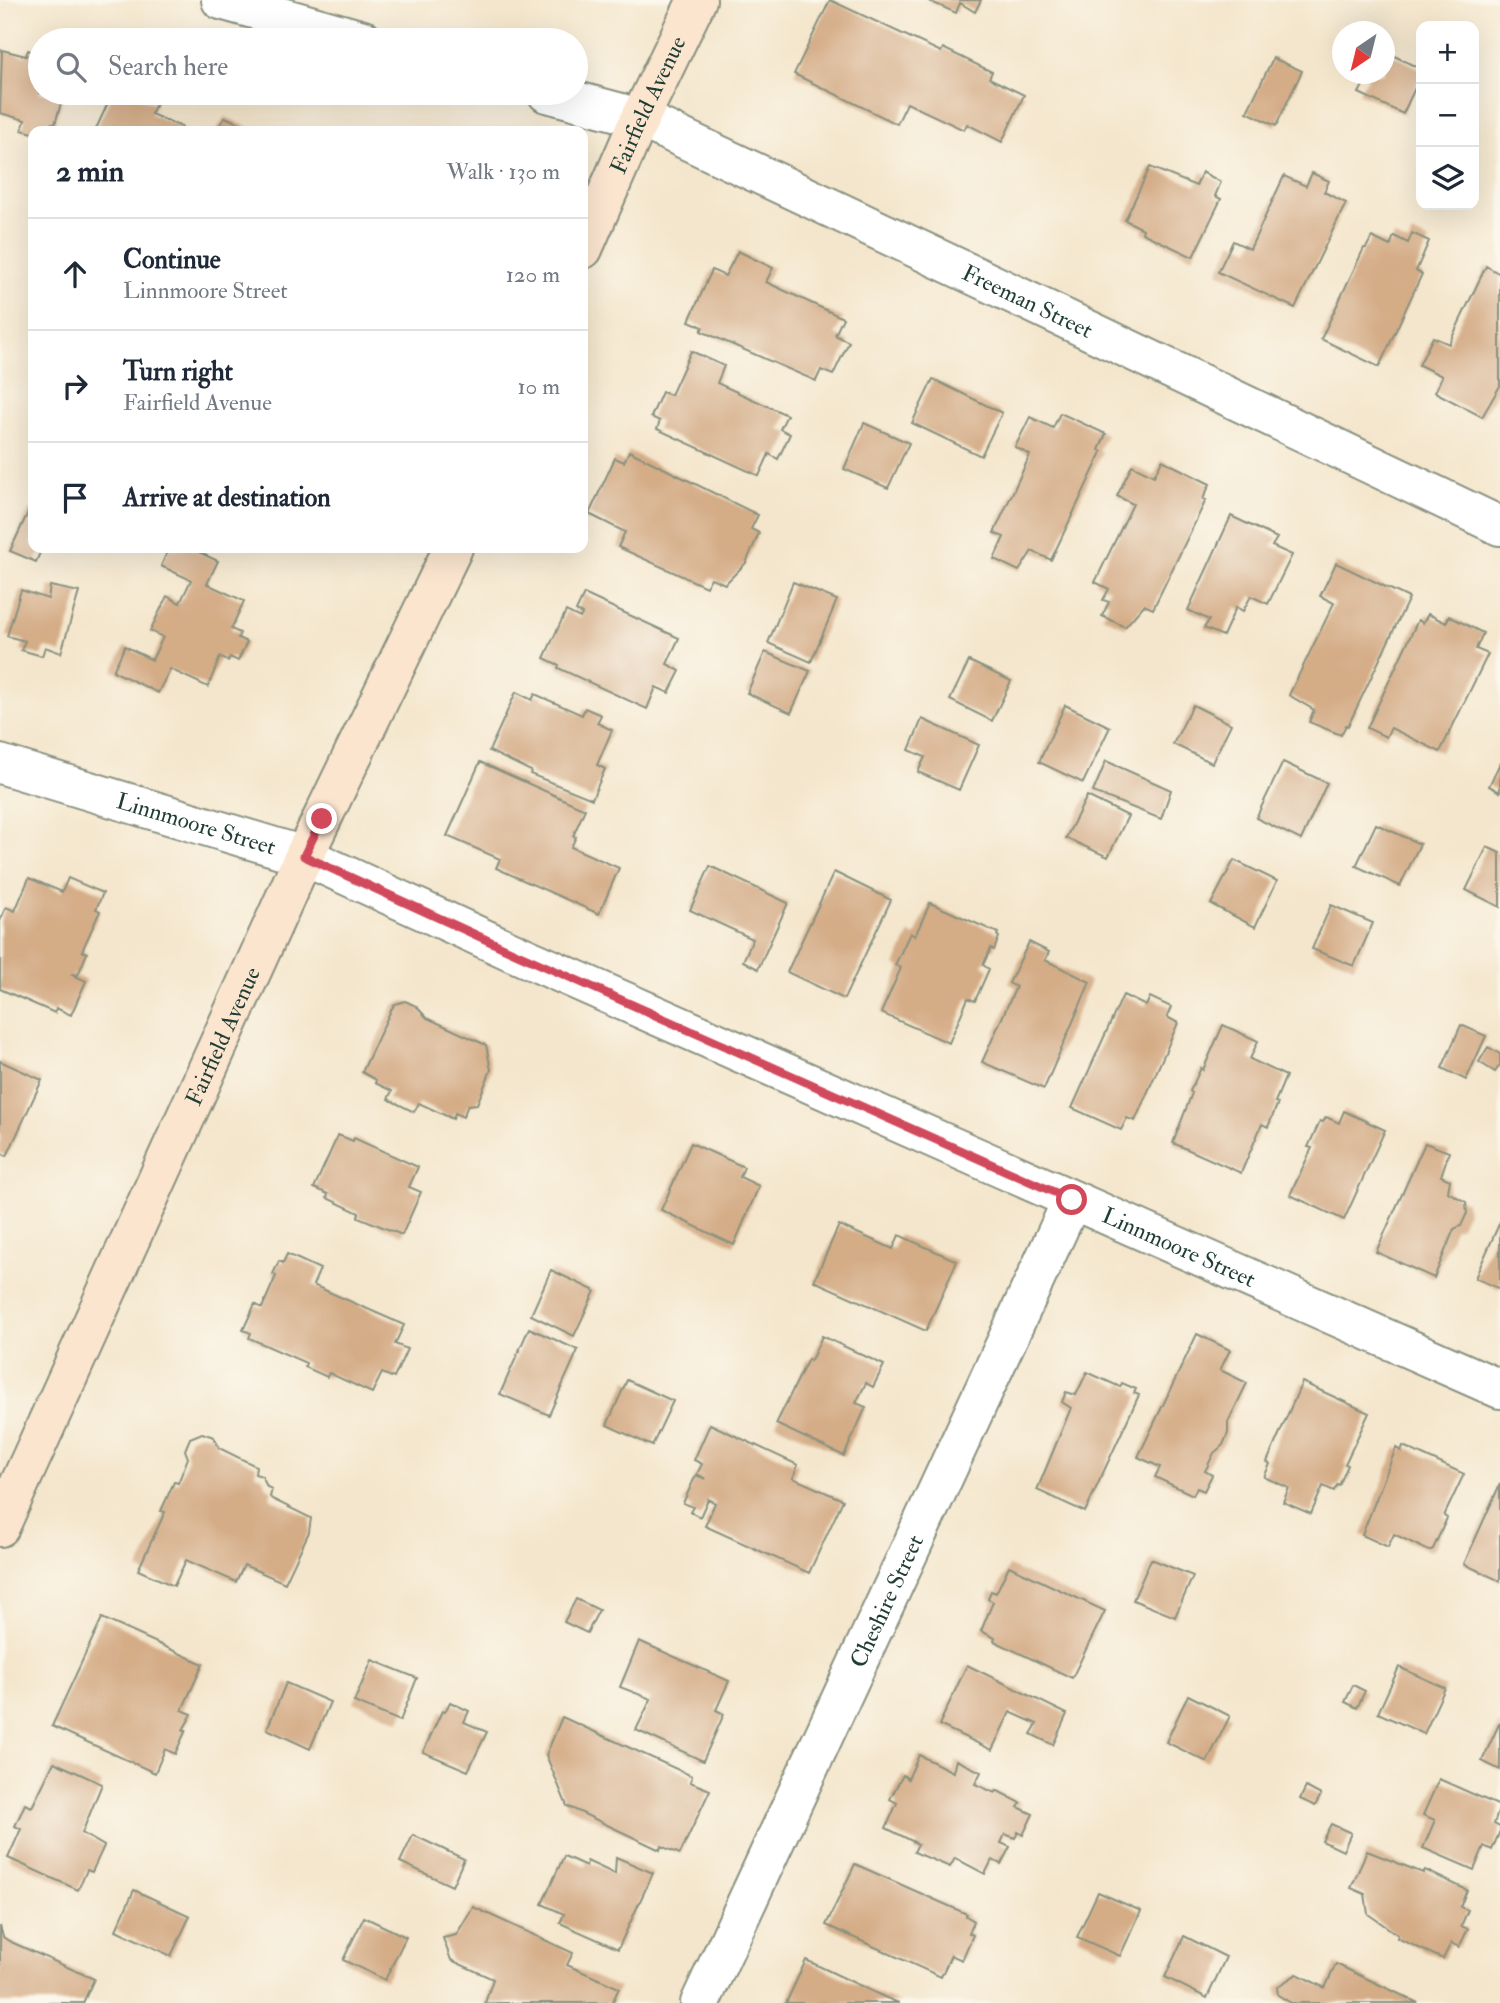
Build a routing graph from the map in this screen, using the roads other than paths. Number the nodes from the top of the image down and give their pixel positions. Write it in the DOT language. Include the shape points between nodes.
graph roads {
  1 [pos="221,0"];
  2 [pos="697,0"];
  3 [pos="320,28"];
  4 [pos="588,104"];
  5 [pos="639,118"];
  6 [pos="588,237"];
  7 [pos="1500,526"];
  8 [pos="451,553"];
  9 [pos="0,764"];
  10 [pos="304,856"];
  11 [pos="1072,1200"];
  12 [pos="1500,1389"];
  13 [pos="0,1527"];
  14 [pos="700,2003"];
  1 -- 3 [label="street"];
  2 -- 5 [label="main road, Fairfield Avenue"];
  4 -- 5 [label="street, Freeman Street"];
  5 -- 6 [label="main road, Fairfield Avenue"];
  5 -- 7 [label="street, Freeman Street"];
  8 -- 10 [label="main road, Fairfield Avenue"];
  9 -- 10 [label="street, Linnmoore Street"];
  10 -- 11 [label="street, Linnmoore Street"];
  10 -- 13 [label="main road, Fairfield Avenue"];
  11 -- 12 [label="street, Linnmoore Street"];
  11 -- 14 [label="street, Cheshire Street"];
}
